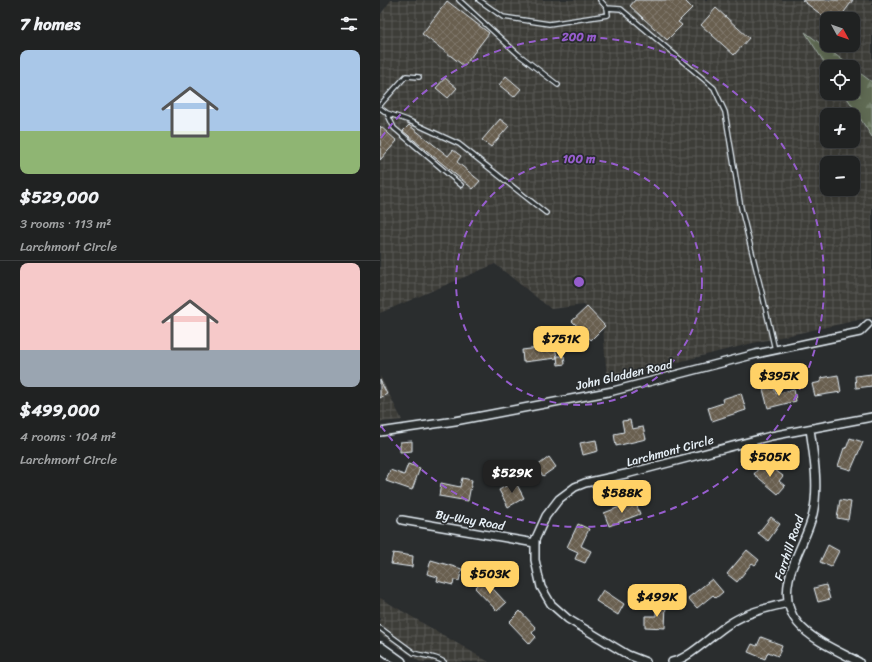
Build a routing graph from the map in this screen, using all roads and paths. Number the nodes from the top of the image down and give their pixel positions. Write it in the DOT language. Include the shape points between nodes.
graph roads {
  1 [pos="459,0"];
  2 [pos="479,0"];
  3 [pos="603,1"];
  4 [pos="607,8"];
  5 [pos="419,77"];
  6 [pos="558,85"];
  7 [pos="380,107"];
  8 [pos="387,113"];
  9 [pos="461,184"];
  10 [pos="546,213"];
  11 [pos="868,324"];
  12 [pos="774,350"];
  13 [pos="872,417"];
  14 [pos="810,429"];
  15 [pos="380,432"];
  16 [pos="402,520"];
  17 [pos="535,543"];
  18 [pos="788,603"];
  19 [pos="380,628"];
  20 [pos="380,647"];
  21 [pos="683,660"];
  22 [pos="401,662"];
  23 [pos="444,662"];
  24 [pos="646,662"];
  25 [pos="672,662"];
  26 [pos="859,662"];
  1 -- 6 [label="lane" via="518,54"];
  2 -- 4 [label="lane" via="503,17 549,24 608,15"];
  3 -- 4 [label="lane"];
  4 -- 12 [label="lane" via="621,9 714,88 725,112 741,208"];
  5 -- 7 [label="lane" via="406,76"];
  7 -- 8 [label="lane"];
  8 -- 9 [label="lane" via="394,128"];
  8 -- 10 [label="lane" via="459,144"];
  11 -- 12 [label="street, John Gladden Road" via="860,332"];
  12 -- 15 [label="street, John Gladden Road" via="613,391 455,421"];
  13 -- 14 [label="street, Larchmont Circle"];
  14 -- 17 [label="street, Larchmont Circle" via="771,436 575,487 551,509"];
  14 -- 18 [label="street, Farrhill Road" via="815,464 815,500 810,521 788,578"];
  16 -- 17 [label="street, By-Way Road"];
  17 -- 24 [label="street, Larchmont Circle" via="538,579 559,612 628,655"];
  18 -- 21 [label="street" via="740,617"];
  18 -- 26 [label="street, Farrhill Road" via="796,621 810,635"];
  19 -- 23 [label="lane" via="414,653 432,656"];
  20 -- 22 [label="street"];
  21 -- 25 [label="street"];
}
